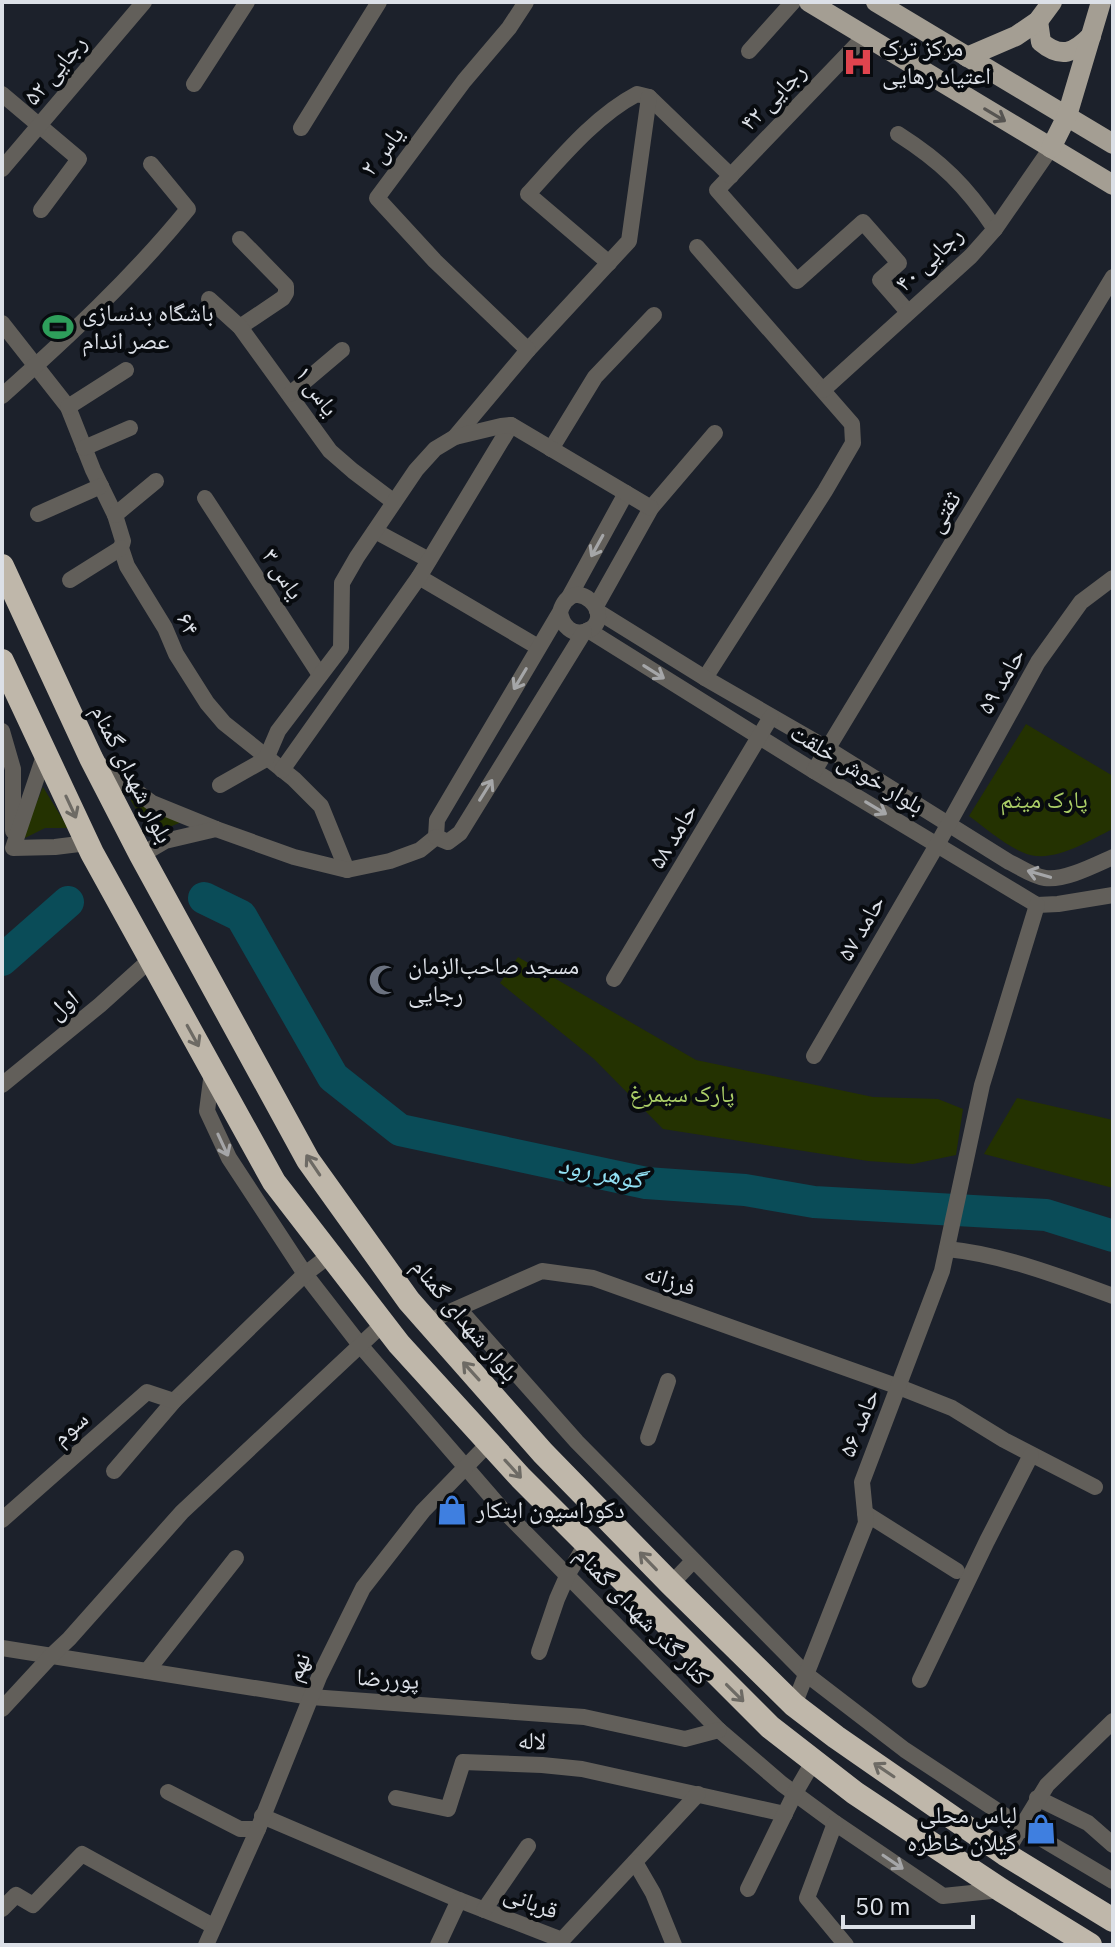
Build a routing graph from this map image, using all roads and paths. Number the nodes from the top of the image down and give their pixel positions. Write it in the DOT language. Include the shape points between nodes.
graph roads {
  1 [pos="144,2"];
  2 [pos="247,2"];
  3 [pos="379,2"];
  4 [pos="526,2"];
  5 [pos="793,2"];
  6 [pos="809,2"];
  7 [pos="876,2"];
  8 [pos="1052,2"];
  9 [pos="1101,2"];
  10 [pos="1038,21"];
  11 [pos="865,36"];
  12 [pos="1091,36"];
  13 [pos="749,51"];
  14 [pos="967,57"];
  15 [pos="194,84"];
  16 [pos="2,94"];
  17 [pos="649,97"];
  18 [pos="1067,116"];
  19 [pos="38,126"];
  20 [pos="301,128"];
  21 [pos="898,134"];
  22 [pos="1113,144"];
  23 [pos="1051,148"];
  24 [pos="151,164"];
  25 [pos="2,169"];
  26 [pos="731,176"];
  27 [pos="1113,185"];
  28 [pos="41,210"];
  29 [pos="995,229"];
  30 [pos="240,239"];
  31 [pos="697,247"];
  32 [pos="609,263"];
  33 [pos="1113,277"];
  34 [pos="209,299"];
  35 [pos="908,312"];
  36 [pos="654,315"];
  37 [pos="2,323"];
  38 [pos="240,327"];
  39 [pos="342,350"];
  40 [pos="528,350"];
  41 [pos="36,366"];
  42 [pos="126,370"];
  43 [pos="823,390"];
  44 [pos="290,394"];
  45 [pos="2,396"];
  46 [pos="68,407"];
  47 [pos="511,425"];
  48 [pos="130,428"];
  49 [pos="715,433"];
  50 [pos="455,437"];
  51 [pos="84,448"];
  52 [pos="551,449"];
  53 [pos="156,481"];
  54 [pos="101,486"];
  55 [pos="626,493"];
  56 [pos="205,498"];
  57 [pos="394,502"];
  58 [pos="651,508"];
  59 [pos="38,514"];
  60 [pos="115,515"];
  61 [pos="375,531"];
  62 [pos="121,548"];
  63 [pos="429,560"];
  64 [pos="2,566"];
  65 [pos="419,577"];
  66 [pos="1113,578"];
  67 [pos="70,580"];
  68 [pos="564,605"];
  69 [pos="597,608"];
  70 [pos="586,631"];
  71 [pos="538,647"];
  72 [pos="341,648"];
  73 [pos="2,661"];
  74 [pos="360,661"];
  75 [pos="320,675"];
  76 [pos="705,678"];
  77 [pos="11,692"];
  78 [pos="771,717"];
  79 [pos="2,731"];
  80 [pos="760,738"];
  81 [pos="828,749"];
  82 [pos="45,753"];
  83 [pos="91,758"];
  84 [pos="266,759"];
  85 [pos="282,770"];
  86 [pos="814,771"];
  87 [pos="220,785"];
  88 [pos="948,823"];
  89 [pos="216,829"];
  90 [pos="436,837"];
  91 [pos="87,843"];
  92 [pos="937,845"];
  93 [pos="6,850"];
  94 [pos="141,855"];
  95 [pos="1113,857"];
  96 [pos="347,870"];
  97 [pos="1113,895"];
  98 [pos="1037,905"];
  99 [pos="151,959"];
  100 [pos="614,979"];
  101 [pos="814,1056"];
  102 [pos="212,1071"];
  103 [pos="2,1085"];
  104 [pos="947,1249"];
  105 [pos="330,1255"];
  106 [pos="305,1274"];
  107 [pos="1113,1296"];
  108 [pos="409,1301"];
  109 [pos="459,1309"];
  110 [pos="427,1322"];
  111 [pos="384,1323"];
  112 [pos="360,1345"];
  113 [pos="668,1381"];
  114 [pos="899,1387"];
  115 [pos="174,1401"];
  116 [pos="648,1438"];
  117 [pos="489,1443"];
  118 [pos="1031,1455"];
  119 [pos="465,1468"];
  120 [pos="114,1471"];
  121 [pos="1095,1487"];
  122 [pos="865,1513"];
  123 [pos="2,1520"];
  124 [pos="586,1544"];
  125 [pos="236,1558"];
  126 [pos="693,1561"];
  127 [pos="957,1571"];
  128 [pos="568,1574"];
  129 [pos="671,1584"];
  130 [pos="2,1648"];
  131 [pos="539,1652"];
  132 [pos="52,1655"];
  133 [pos="147,1671"];
  134 [pos="806,1674"];
  135 [pos="920,1680"];
  136 [pos="311,1697"];
  137 [pos="794,1705"];
  138 [pos="2,1709"];
  139 [pos="1113,1721"];
  140 [pos="719,1730"];
  141 [pos="1113,1736"];
  142 [pos="1094,1739"];
  143 [pos="813,1762"];
  144 [pos="168,1792"];
  145 [pos="795,1793"];
  146 [pos="698,1794"];
  147 [pos="396,1798"];
  148 [pos="1037,1798"];
  149 [pos="785,1814"];
  150 [pos="260,1822"];
  151 [pos="835,1823"];
  152 [pos="1022,1827"];
  153 [pos="1113,1845"];
  154 [pos="528,1846"];
  155 [pos="1005,1854"];
  156 [pos="635,1862"];
  157 [pos="1113,1881"];
  158 [pos="748,1889"];
  159 [pos="1001,1890"];
  160 [pos="459,1900"];
  161 [pos="2,1909"];
  162 [pos="484,1910"];
  163 [pos="1113,1920"];
  164 [pos="213,1926"];
  165 [pos="1057,1934"];
  166 [pos="206,1945"];
  167 [pos="438,1945"];
  168 [pos="674,1945"];
  169 [pos="846,1945"];
  170 [pos="1090,1945"];
  1 -- 19 [label="street, رجایی ۵۲"];
  2 -- 15 [label="street"];
  3 -- 20 [label="street"];
  4 -- 40 [label="street, یاس ۲" via="377,198"];
  5 -- 13 [label="street"];
  6 -- 11 [label="main road"];
  7 -- 14 [label="main road"];
  8 -- 10 [label="main road"];
  9 -- 12 [label="main road"];
  10 -- 12 [label="main road" via="1041,42 1050,49 1065,53"];
  10 -- 14 [label="main road"];
  11 -- 23 [label="main road, one-way"];
  11 -- 26 [label="street, رجایی ۴۲"];
  12 -- 18 [label="main road"];
  14 -- 18 [label="main road"];
  16 -- 19 [label="street"];
  17 -- 26 [label="street"];
  17 -- 32 [label="street" via="629,241"];
  17 -- 32 [label="street" via="637,94 603,117 528,194"];
  18 -- 22 [label="main road"];
  18 -- 23 [label="main road"];
  19 -- 25 [label="street, رجایی ۵۲"];
  19 -- 28 [label="street" via="79,159"];
  21 -- 29 [label="street" via="953,175"];
  23 -- 27 [label="main road"];
  23 -- 29 [label="street, رجایی ۴۰"];
  24 -- 41 [label="street" via="188,209 133,273"];
  26 -- 35 [label="street, رجایی ۴۲" via="717,190 797,281 863,222 899,263 880,280"];
  29 -- 35 [label="street, رجایی ۴۰"];
  30 -- 38 [label="street" via="286,286 283,298"];
  31 -- 43 [label="street"];
  32 -- 40 [label="street"];
  33 -- 81 [label="street, ثقتی"];
  34 -- 38 [label="street, یاس ۱"];
  35 -- 43 [label="street, رجایی ۴۰"];
  36 -- 52 [label="street" via="595,377"];
  37 -- 41 [label="street, ۶۴"];
  38 -- 44 [label="street, یاس ۱"];
  39 -- 44 [label="street"];
  40 -- 50 [label="street"];
  41 -- 45 [label="street"];
  41 -- 46 [label="street, ۶۴"];
  42 -- 46 [label="street"];
  43 -- 76 [label="street" via="852,424 853,443"];
  44 -- 57 [label="street, یاس ۱" via="330,451"];
  46 -- 51 [label="street, ۶۴"];
  47 -- 50 [label="street"];
  47 -- 52 [label="street"];
  47 -- 63 [label="street"];
  48 -- 51 [label="street"];
  49 -- 58 [label="street"];
  50 -- 57 [label="street" via="435,449"];
  51 -- 54 [label="street, ۶۴"];
  52 -- 55 [label="street"];
  53 -- 60 [label="street"];
  54 -- 59 [label="street"];
  54 -- 60 [label="street, ۶۴"];
  55 -- 58 [label="street"];
  55 -- 68 [label="street, one-way"];
  56 -- 75 [label="street, یاس ۳"];
  57 -- 61 [label="street"];
  58 -- 69 [label="street"];
  60 -- 62 [label="street, ۶۴"];
  61 -- 63 [label="street"];
  61 -- 72 [label="street" via="342,583"];
  62 -- 67 [label="street"];
  62 -- 84 [label="street, ۶۴" via="207,703"];
  63 -- 65 [label="street"];
  64 -- 83 [label="highway, بلوار شهدای گمنام"];
  65 -- 71 [label="street"];
  65 -- 74 [label="street"];
  66 -- 88 [label="street, حامد ۵۹" via="1081,602 1038,662"];
  68 -- 69 [label="street" via="584,596"];
  68 -- 70 [label="street" via="562,621 567,628"];
  68 -- 71 [label="street"];
  69 -- 70 [label="street" via="594,625"];
  69 -- 76 [label="street, بلوار خوش خلقت"];
  70 -- 80 [label="street, بلوار خوش خلقت, one-way"];
  90 -- 70 [label="street, one-way" via="448,842 460,833"];
  71 -- 90 [label="street, one-way" via="437,820"];
  72 -- 74 [label="street"];
  72 -- 75 [label="street"];
  73 -- 77 [label="highway"];
  74 -- 85 [label="street"];
  75 -- 84 [label="street" via="278,731"];
  76 -- 78 [label="street, بلوار خوش خلقت"];
  77 -- 82 [label="highway"];
  78 -- 80 [label="street, حامد ۵۸"];
  78 -- 81 [label="street, بلوار خوش خلقت"];
  79 -- 93 [label="street" via="13,769"];
  80 -- 86 [label="street, بلوار خوش خلقت"];
  80 -- 100 [label="street, حامد ۵۸"];
  81 -- 86 [label="street, ثقتی"];
  81 -- 88 [label="street, بلوار خوش خلقت"];
  82 -- 91 [label="highway, one-way"];
  82 -- 93 [label="street"];
  83 -- 89 [label="street" via="152,803"];
  83 -- 94 [label="highway, بلوار شهدای گمنام"];
  84 -- 85 [label="street, ۶۴"];
  84 -- 87 [label="street"];
  85 -- 96 [label="street, ۶۴" via="321,806"];
  86 -- 92 [label="street, بلوار خوش خلقت, one-way"];
  88 -- 92 [label="street, حامد ۵۷"];
  95 -- 88 [label="street, بلوار خوش خلقت, one-way" via="1078,872 1045,878"];
  89 -- 94 [label="street" via="165,841"];
  89 -- 96 [label="street"];
  90 -- 96 [label="street" via="420,850"];
  91 -- 93 [label="street"];
  91 -- 99 [label="highway"];
  92 -- 98 [label="street, بلوار خوش خلقت"];
  92 -- 101 [label="street, حامد ۵۷"];
  108 -- 94 [label="highway, بلوار شهدای گمنام, one-way" via="308,1160"];
  97 -- 98 [label="street"];
  98 -- 104 [label="street, حامد ۵۶" via="982,1085"];
  99 -- 102 [label="highway, one-way"];
  99 -- 103 [label="street, اول"];
  102 -- 105 [label="highway" via="274,1182"];
  102 -- 106 [label="street, کنار گذر شهدای گمنام, one-way" via="207,1111 229,1158"];
  104 -- 107 [label="street" via="1059,1276"];
  104 -- 114 [label="street, حامد ۵۶"];
  105 -- 106 [label="street"];
  105 -- 111 [label="highway"];
  106 -- 112 [label="street, کنار گذر شهدای گمنام"];
  106 -- 115 [label="street"];
  108 -- 110 [label="highway, بلوار شهدای گمنام"];
  108 -- 111 [label="highway"];
  109 -- 110 [label="street, فرزانه"];
  109 -- 114 [label="street, فرزانه" via="542,1271 593,1278"];
  109 -- 126 [label="street" via="577,1442"];
  129 -- 110 [label="highway, بلوار شهدای گمنام, one-way" via="543,1453"];
  111 -- 112 [label="street"];
  111 -- 117 [label="highway"];
  112 -- 119 [label="street, کنار گذر شهدای گمنام"];
  112 -- 132 [label="street" via="182,1512"];
  113 -- 116 [label="street"];
  114 -- 118 [label="street, فرزانه" via="952,1408"];
  114 -- 122 [label="street, حامد ۵۶" via="862,1482"];
  115 -- 120 [label="street"];
  115 -- 123 [label="street, سوم" via="147,1392"];
  117 -- 119 [label="street, نهم"];
  117 -- 124 [label="highway, one-way"];
  118 -- 121 [label="street, فرزانه"];
  118 -- 135 [label="street"];
  119 -- 128 [label="street, کنار گذر شهدای گمنام"];
  119 -- 136 [label="street, نهم" via="423,1511 363,1588"];
  122 -- 127 [label="street"];
  122 -- 134 [label="street, حامد ۵۶" via="866,1523"];
  124 -- 128 [label="street"];
  124 -- 143 [label="highway, one-way" via="770,1727"];
  125 -- 133 [label="street"];
  126 -- 129 [label="street"];
  126 -- 134 [label="street"];
  128 -- 131 [label="street"];
  128 -- 140 [label="street, کنار گذر شهدای گمنام"];
  129 -- 137 [label="highway, بلوار شهدای گمنام"];
  130 -- 132 [label="street, پوررضا"];
  132 -- 133 [label="street, پوررضا"];
  132 -- 138 [label="street"];
  133 -- 136 [label="street, پوررضا"];
  134 -- 137 [label="street, حامد ۵۶"];
  134 -- 152 [label="street" via="905,1750"];
  136 -- 140 [label="street, پوررضا" via="584,1717 685,1739"];
  136 -- 150 [label="street, نهم"];
  155 -- 137 [label="highway, بلوار شهدای گمنام, one-way"];
  139 -- 142 [label="street"];
  140 -- 145 [label="street, کنار گذر شهدای گمنام"];
  141 -- 142 [label="street"];
  142 -- 148 [label="street"];
  143 -- 145 [label="street"];
  143 -- 159 [label="highway"];
  144 -- 150 [label="street, قربانی" via="240,1829"];
  145 -- 149 [label="street"];
  145 -- 151 [label="street, کنار گذر شهدای گمنام"];
  146 -- 147 [label="street, لاله" via="582,1769 463,1762 448,1809"];
  146 -- 149 [label="street"];
  146 -- 156 [label="street, قربانی"];
  148 -- 152 [label="street"];
  148 -- 153 [label="street" via="1088,1823"];
  149 -- 158 [label="street"];
  150 -- 160 [label="street, قربانی"];
  150 -- 164 [label="street, نهم"];
  151 -- 159 [label="street, کنار گذر شهدای گمنام, one-way" via="943,1896"];
  151 -- 169 [label="street" via="807,1898"];
  152 -- 155 [label="street"];
  152 -- 157 [label="street"];
  154 -- 162 [label="street"];
  155 -- 163 [label="highway, بلوار شهدای گمنام"];
  156 -- 162 [label="street, قربانی" via="562,1940"];
  156 -- 168 [label="street"];
  159 -- 165 [label="highway"];
  160 -- 162 [label="street, قربانی"];
  160 -- 167 [label="street"];
  161 -- 164 [label="street" via="16,1895 33,1905 82,1854"];
  164 -- 166 [label="street, نهم"];
  165 -- 170 [label="highway"];
}
